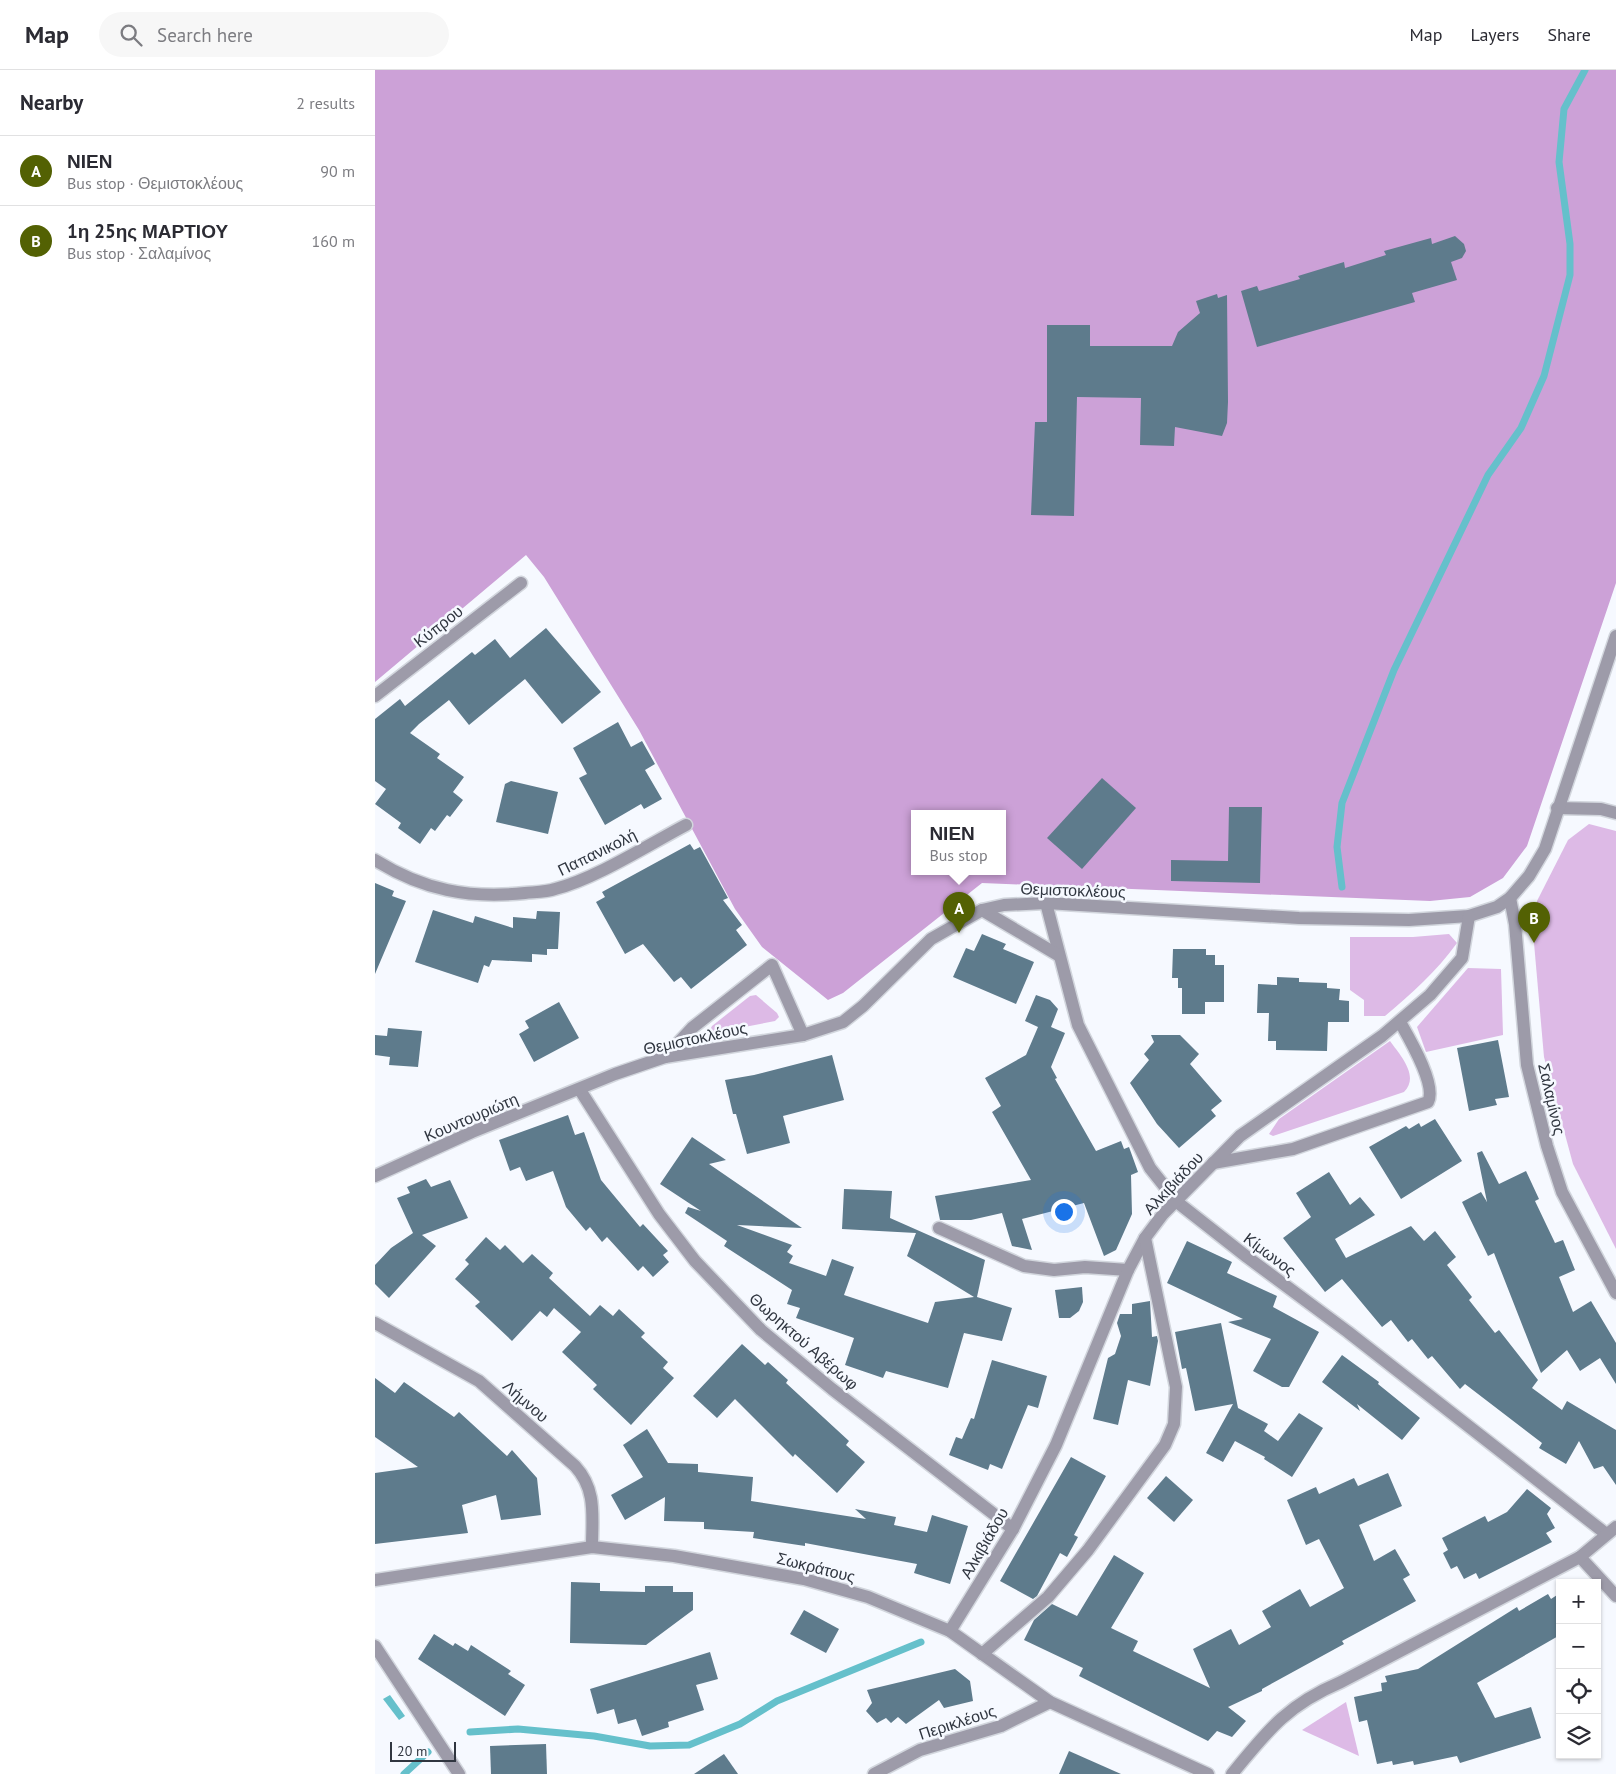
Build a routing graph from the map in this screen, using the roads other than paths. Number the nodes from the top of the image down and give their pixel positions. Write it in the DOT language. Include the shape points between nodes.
graph roads {
  1 [pos="521,583"];
  2 [pos="1616,636"];
  3 [pos="375,696"];
  4 [pos="1557,808"];
  5 [pos="1616,813"];
  6 [pos="686,825"];
  7 [pos="375,860"];
  8 [pos="1510,898"];
  9 [pos="1046,903"];
  10 [pos="983,910"];
  11 [pos="1469,916"];
  12 [pos="1058,955"];
  13 [pos="1400,1022"];
  14 [pos="803,1035"];
  15 [pos="665,1058"];
  16 [pos="580,1090"];
  17 [pos="1213,1163"];
  18 [pos="375,1176"];
  19 [pos="1177,1202"];
  20 [pos="939,1228"];
  21 [pos="1145,1238"];
  22 [pos="1128,1270"];
  23 [pos="1616,1293"];
  24 [pos="375,1323"];
  25 [pos="1013,1528"];
  26 [pos="1611,1530"];
  27 [pos="592,1547"];
  28 [pos="1580,1557"];
  29 [pos="375,1580"];
  30 [pos="1616,1596"];
  31 [pos="951,1631"];
  32 [pos="375,1646"];
  33 [pos="983,1654"];
  34 [pos="1050,1702"];
  35 [pos="459,1774"];
  36 [pos="874,1774"];
  37 [pos="1208,1774"];
  38 [pos="1232,1774"];
  1 -- 3 [label="street, Κύπρου"];
  2 -- 4 [label="street, Θεμιστοκλέους"];
  4 -- 5 [label="street" via="1601,808"];
  4 -- 8 [label="street, Θεμιστοκλέους" via="1545,849 1529,876"];
  6 -- 7 [label="street, Παπανικολή" via="554,890 491,896 462,893 395,873"];
  8 -- 11 [label="street, Θεμιστοκλέους" via="1497,907"];
  8 -- 23 [label="street, Σαλαμίνος" via="1515,918 1527,1065 1547,1146 1562,1192"];
  9 -- 10 [label="street, Θεμιστοκλέους" via="1004,905"];
  9 -- 11 [label="street, Θεμιστοκλέους" via="1299,918 1409,920"];
  9 -- 12 [label="street, Κίμωνος"];
  10 -- 12 [label="street"];
  10 -- 14 [label="street, Θεμιστοκλέους" via="931,939 843,1022"];
  11 -- 13 [label="street, Αλκιβιάδου" via="1465,945 1458,963"];
  12 -- 19 [label="street, Κίμωνος" via="1078,1025 1150,1168"];
  13 -- 17 [label="street, Αλκιβιάδου" via="1240,1136"];
  13 -- 17 [label="street" via="1426,1075 1431,1097 1428,1102 1293,1149"];
  14 -- 15 [label="street, Θεμιστοκλέους"];
  14 -- 15 [label="street" via="772,965 692,1028"];
  15 -- 16 [label="street, Θεμιστοκλέους" via="615,1074"];
  16 -- 18 [label="street, Κουντουριώτη" via="472,1132"];
  16 -- 25 [label="street, Θωρηκτού Αβέρωφ" via="659,1214 695,1261 761,1330 832,1389"];
  17 -- 19 [label="street, Αλκιβιάδου"];
  19 -- 21 [label="street, Αλκιβιάδου"];
  19 -- 26 [label="street, Κίμωνος"];
  20 -- 22 [label="street" via="1024,1266 1054,1270 1085,1267"];
  21 -- 22 [label="street, Αλκιβιάδου"];
  21 -- 33 [label="street" via="1176,1387 1174,1424 1165,1445 1088,1550 1048,1597"];
  22 -- 25 [label="street, Αλκιβιάδου" via="1056,1445"];
  24 -- 27 [label="street, Λήμνου" via="479,1381 575,1466 586,1478 592,1500"];
  25 -- 31 [label="street, Αλκιβιάδου"];
  26 -- 28 [label="street"];
  27 -- 29 [label="street, Σωκράτους"];
  27 -- 31 [label="street, Σωκράτους" via="674,1556 804,1579 868,1597"];
  28 -- 30 [label="street"];
  28 -- 38 [label="street" via="1314,1694 1287,1712 1264,1734"];
  31 -- 33 [label="street, Σωκράτους"];
  32 -- 35 [label="street"];
  33 -- 34 [label="street, Σωκράτους"];
  34 -- 36 [label="street, Περικλέους" via="1001,1726 921,1750"];
  34 -- 37 [label="street, Σωκράτους"];
}
